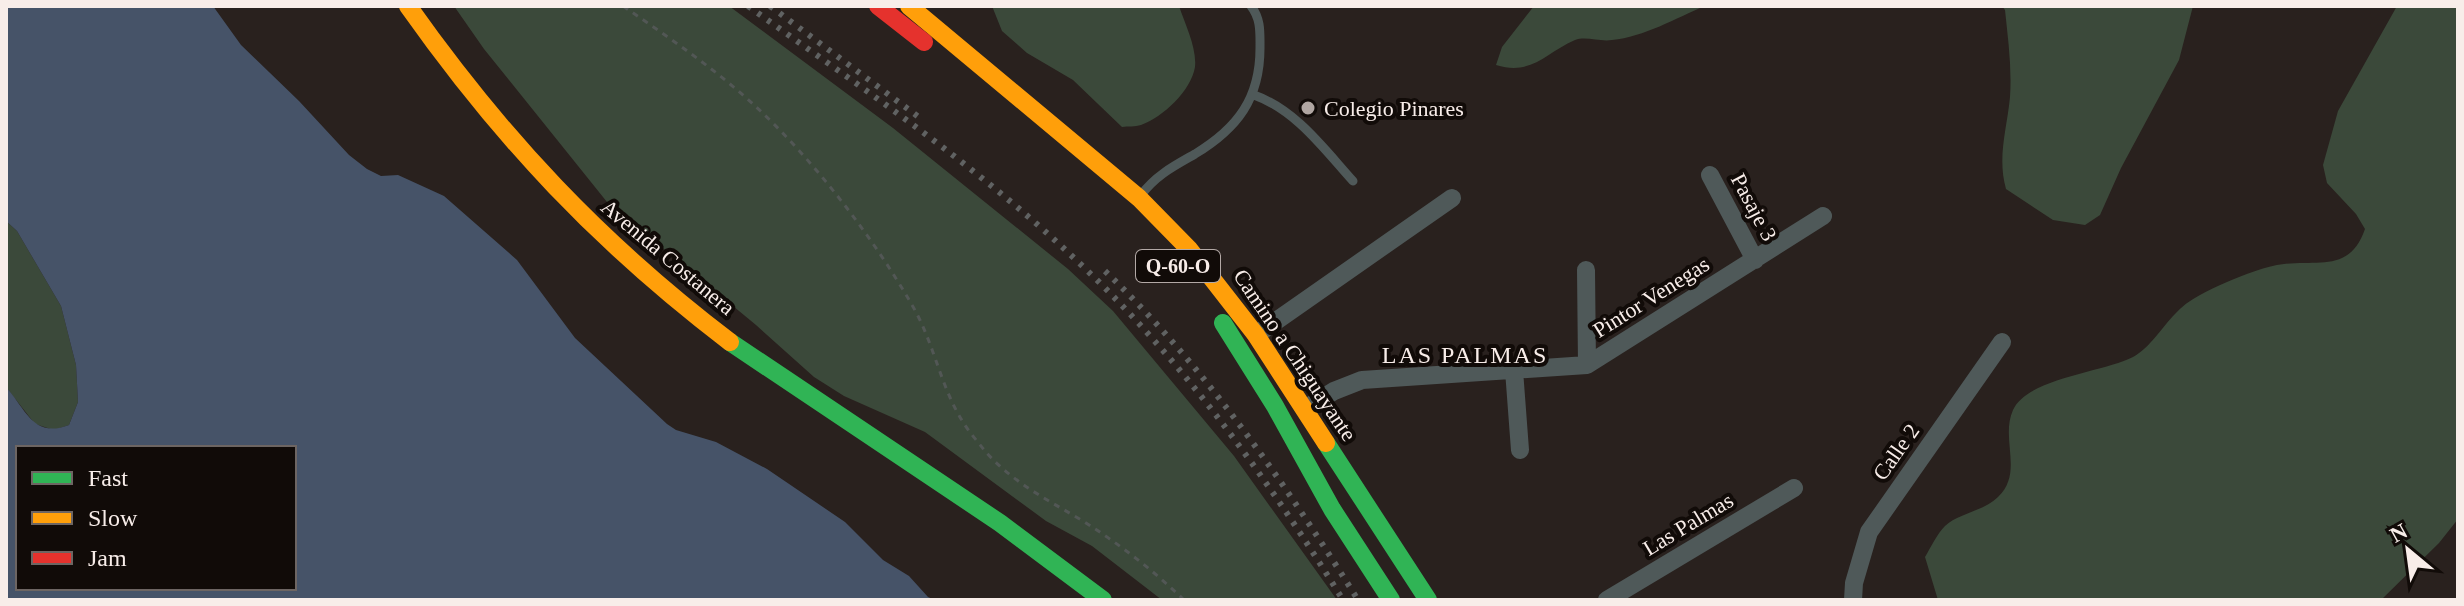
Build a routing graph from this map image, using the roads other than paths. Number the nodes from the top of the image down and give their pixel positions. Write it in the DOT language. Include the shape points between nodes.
graph roads {
  1 [pos="408,6"];
  2 [pos="878,6"];
  3 [pos="909,6"];
  4 [pos="1251,6"];
  5 [pos="966,77"];
  6 [pos="1254,95"];
  7 [pos="1710,175"];
  8 [pos="1353,181"];
  9 [pos="1139,198"];
  10 [pos="1452,198"];
  11 [pos="1823,216"];
  12 [pos="1755,260"];
  13 [pos="1586,270"];
  14 [pos="1194,285"];
  15 [pos="1256,335"];
  16 [pos="2002,342"];
  17 [pos="1587,365"];
  18 [pos="1514,370"];
  19 [pos="1305,409"];
  20 [pos="1520,450"];
  21 [pos="1794,488"];
  22 [pos="948,489"];
  23 [pos="1080,600"];
  24 [pos="1103,600"];
  25 [pos="1391,600"];
  26 [pos="1428,600"];
  27 [pos="1607,600"];
  28 [pos="1853,600"];
  1 -- 22 [label="main road, Avenida Costanera" via="500,129 617,250 740,348"];
  2 -- 5 [label="main road"];
  3 -- 9 [label="main road, Camino a Chiguayante / Q-60-O"];
  4 -- 6 [label="lane" via="1260,23"];
  6 -- 8 [label="lane" via="1296,119"];
  6 -- 9 [label="lane" via="1218,138 1162,172"];
  7 -- 12 [label="street, Pasaje 3"];
  9 -- 15 [label="main road, Camino a Chiguayante / Q-60-O" via="1189,249"];
  10 -- 15 [label="street"];
  11 -- 12 [label="street, Pintor Venegas"];
  12 -- 17 [label="street, Pintor Venegas"];
  13 -- 17 [label="street"];
  14 -- 25 [label="main road, Camino a Chiguayante / Q-60-O" via="1245,357"];
  15 -- 19 [label="main road, Camino a Chiguayante / Q-60-O"];
  16 -- 28 [label="street, Calle 2" via="1869,532"];
  17 -- 18 [label="street, Pintor Venegas"];
  18 -- 19 [label="street, Pintor Venegas" via="1362,380"];
  18 -- 20 [label="street"];
  19 -- 26 [label="main road, Camino a Chiguayante / Q-60-O"];
  21 -- 27 [label="street, Las Palmas"];
  22 -- 23 [label="main road, Avenida Costanera"];
  22 -- 24 [label="main road, Avenida Costanera"];
}
